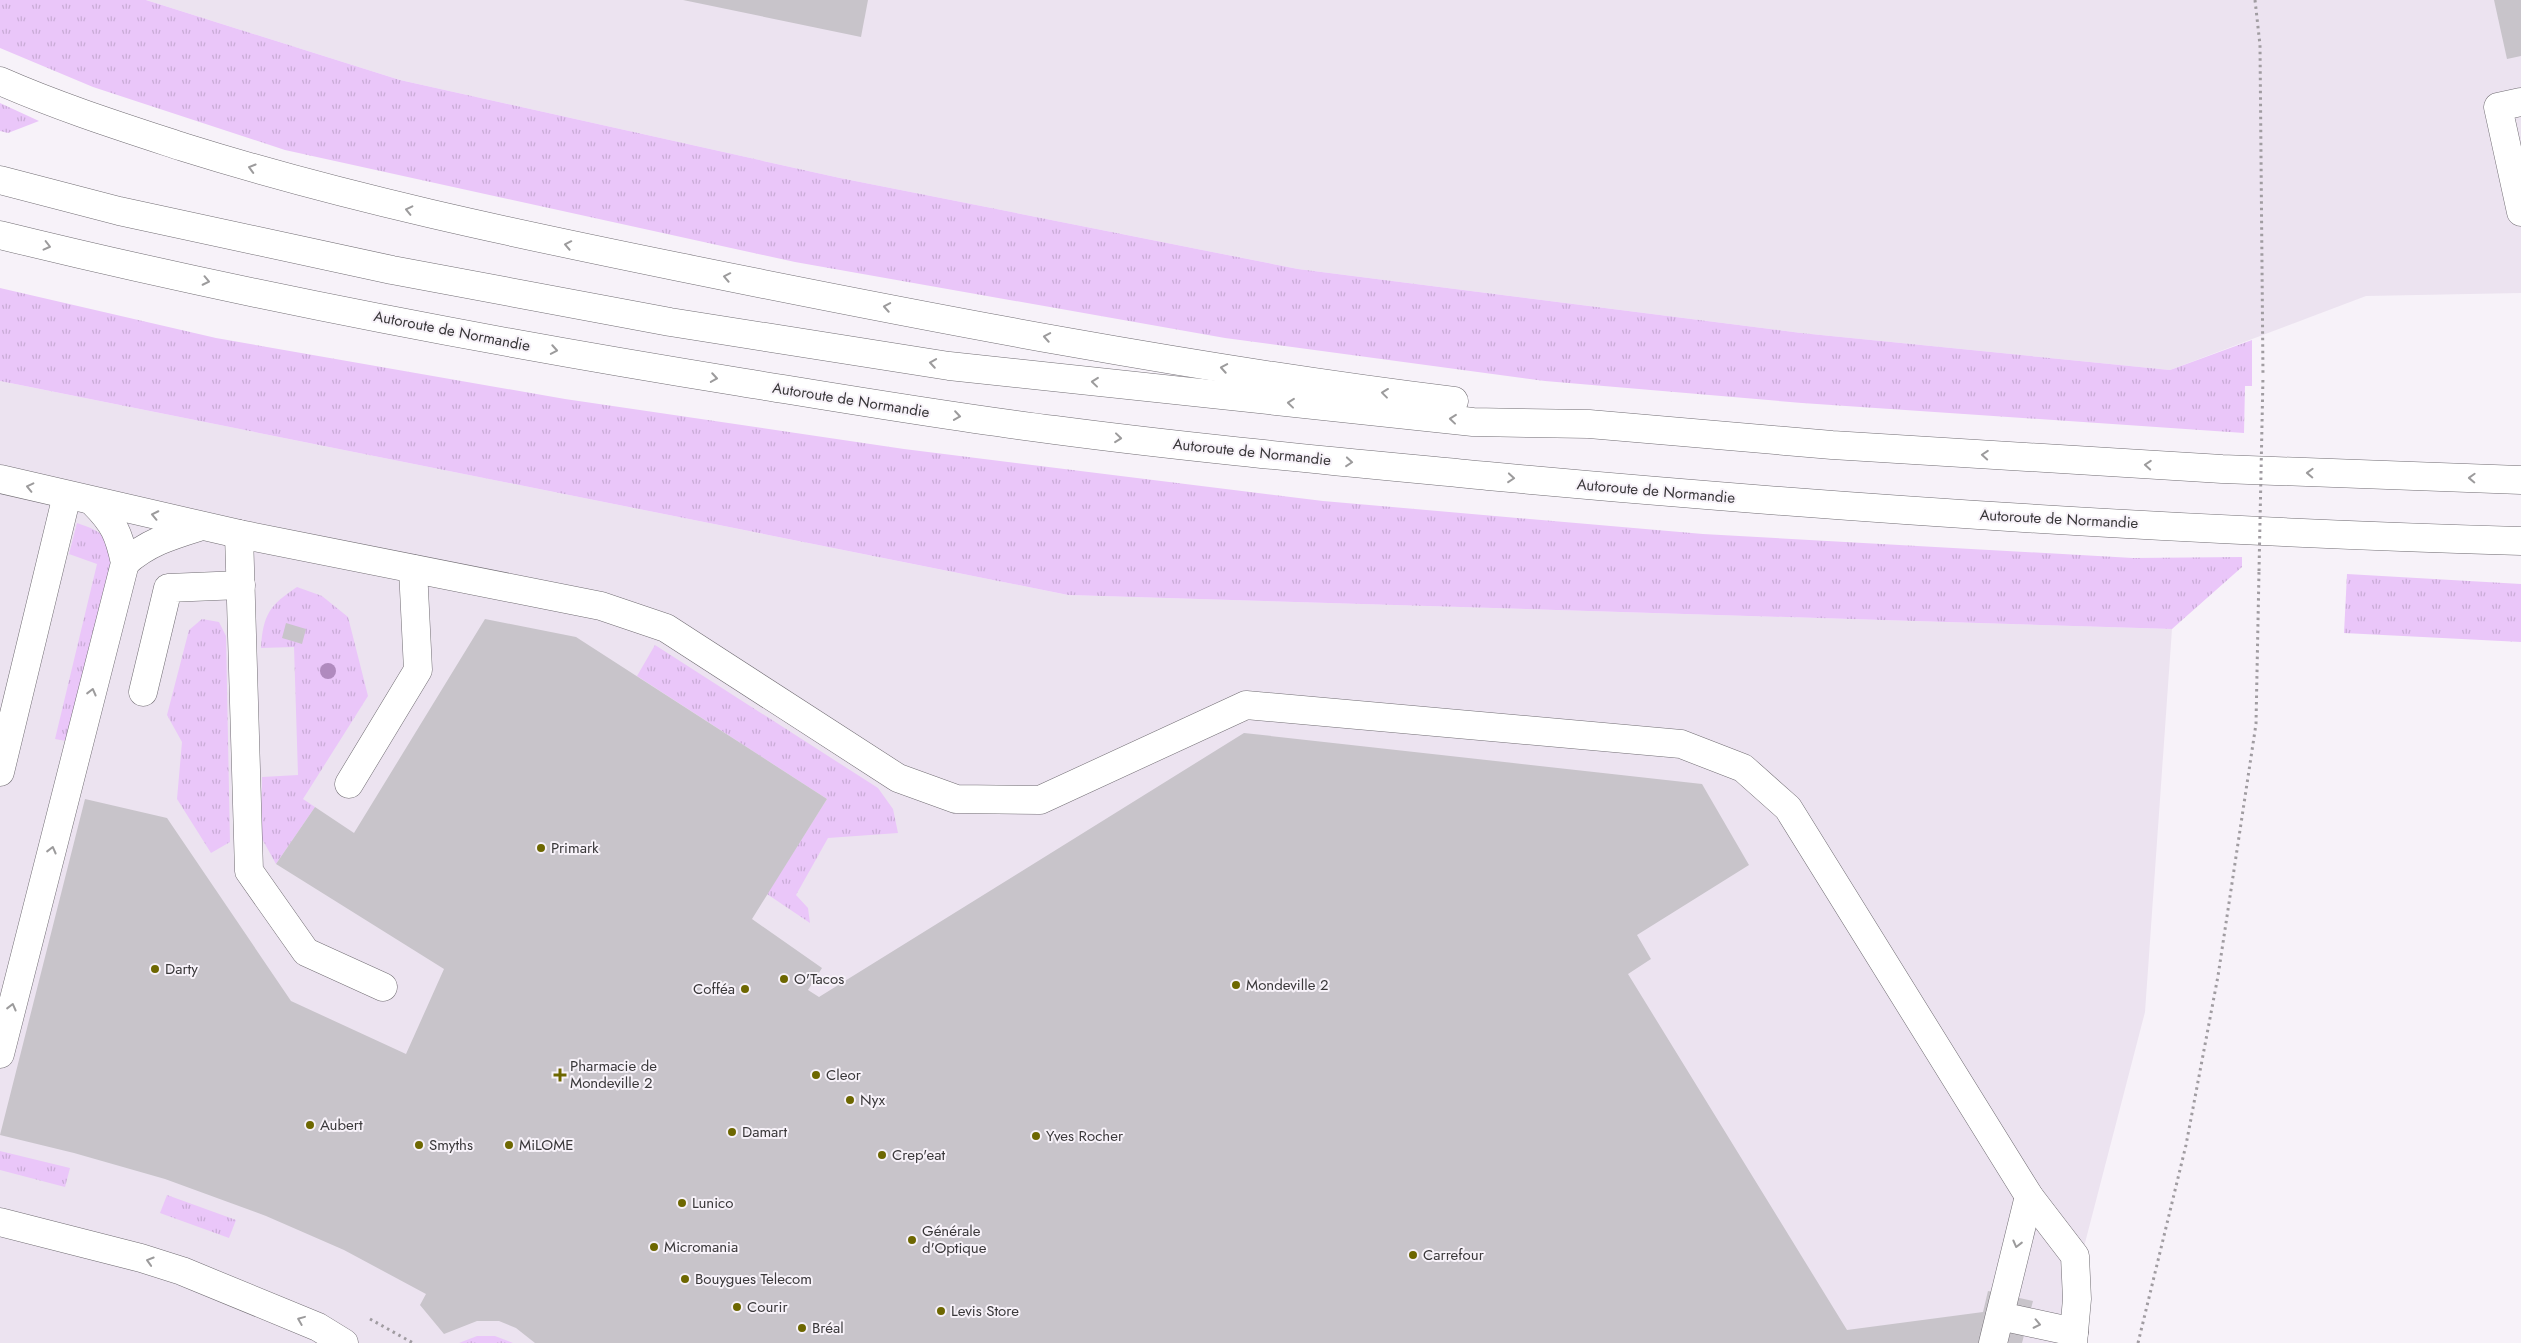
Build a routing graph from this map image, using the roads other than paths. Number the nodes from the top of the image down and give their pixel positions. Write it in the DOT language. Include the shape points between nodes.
graph roads {
  1 [pos="0,81"];
  2 [pos="2521,102"];
  3 [pos="0,180"];
  4 [pos="2521,212"];
  5 [pos="0,235"];
  6 [pos="1589,424"];
  7 [pos="0,480"];
  8 [pos="2521,480"];
  9 [pos="67,495"];
  10 [pos="93,502"];
  11 [pos="203,526"];
  12 [pos="239,534"];
  13 [pos="2521,541"];
  14 [pos="125,563"];
  15 [pos="413,569"];
  16 [pos="241,585"];
  17 [pos="143,692"];
  18 [pos="0,772"];
  19 [pos="349,784"];
  20 [pos="383,988"];
  21 [pos="0,1054"];
  22 [pos="2029,1196"];
  23 [pos="0,1222"];
  24 [pos="1999,1335"];
  25 [pos="2073,1338"];
  26 [pos="344,1343"];
  6 -- 1 [label="main road, one-way" via="1473,403 1310,383 1072,341 775,287 526,236 364,199 232,162 117,126"];
  2 -- 4 [label="main road" via="2498,107"];
  6 -- 3 [label="main road, one-way" via="1473,422 949,366 670,322 392,270 119,211"];
  5 -- 13 [label="main road, Autoroute de Normandie, one-way" via="76,254 412,324 633,365 1056,431 1611,487 1953,514"];
  8 -- 6 [label="main road, one-way" via="2222,470 1832,445"];
  9 -- 7 [label="main road, one-way"];
  9 -- 10 [label="main road"];
  9 -- 18 [label="main road"];
  11 -- 10 [label="main road, one-way"];
  10 -- 14 [label="main road" via="120,536"];
  11 -- 12 [label="main road"];
  11 -- 14 [label="main road" via="159,540 139,550"];
  12 -- 15 [label="main road"];
  12 -- 16 [label="main road"];
  21 -- 14 [label="main road, one-way"];
  15 -- 19 [label="main road" via="418,670"];
  15 -- 22 [label="main road" via="601,606 666,628 898,778 956,800 1040,800 1246,706 1681,744 1743,768 1788,808"];
  16 -- 17 [label="main road" via="168,588"];
  16 -- 20 [label="main road" via="249,871 306,952"];
  22 -- 24 [label="main road, one-way"];
  22 -- 25 [label="main road" via="2075,1256 2077,1299"];
  26 -- 23 [label="main road, one-way" via="318,1326 182,1271"];
  24 -- 25 [label="main road, one-way"];
}
